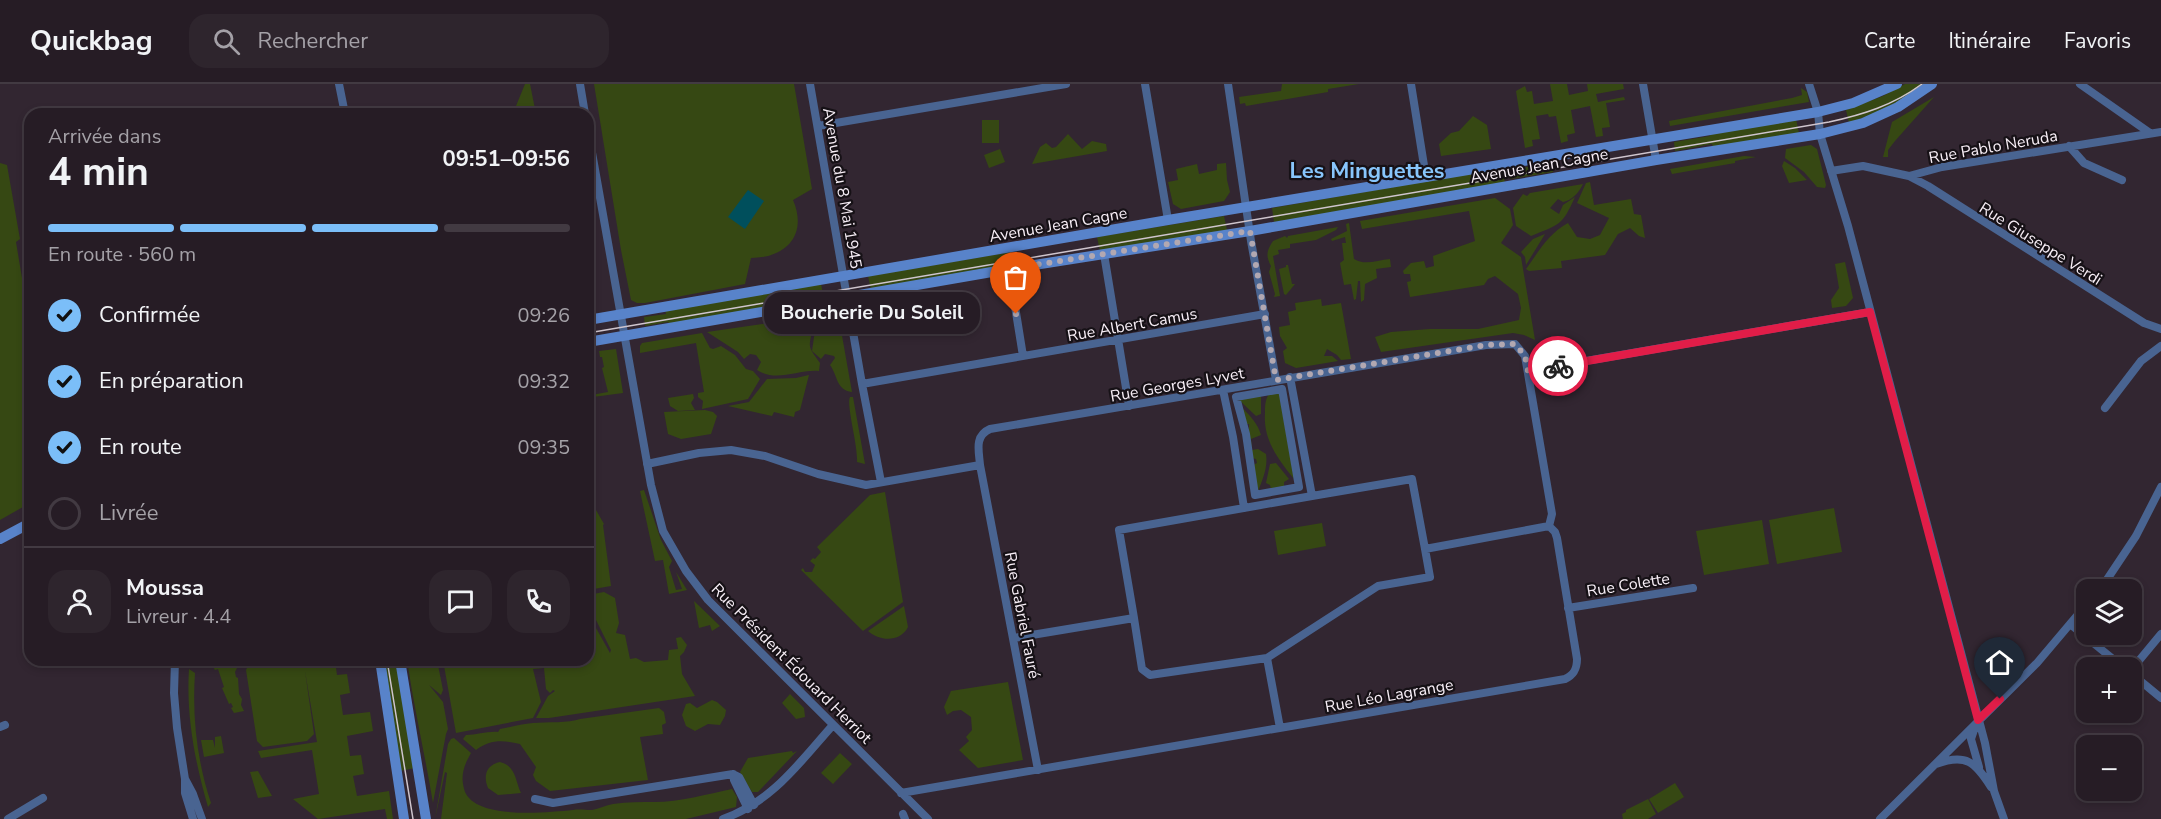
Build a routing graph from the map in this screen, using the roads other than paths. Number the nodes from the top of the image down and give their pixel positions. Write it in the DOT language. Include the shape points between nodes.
graph roads {
  1 [pos="339,84"];
  2 [pos="580,84"];
  3 [pos="810,84"];
  4 [pos="999,84"];
  5 [pos="1066,84"];
  6 [pos="1145,84"];
  7 [pos="1228,84"];
  8 [pos="1411,84"];
  9 [pos="1643,84"];
  10 [pos="1809,84"];
  11 [pos="1897,84"];
  12 [pos="1932,84"];
  13 [pos="2080,84"];
  14 [pos="1000,94"];
  15 [pos="344,108"];
  16 [pos="584,108"];
  17 [pos="1818,112"];
  18 [pos="818,126"];
  19 [pos="2161,132"];
  20 [pos="2150,133"];
  21 [pos="1820,134"];
  22 [pos="1652,140"];
  23 [pos="2069,146"];
  24 [pos="1656,160"];
  25 [pos="594,164"];
  26 [pos="1831,171"];
  27 [pos="1909,176"];
  28 [pos="1426,178"];
  29 [pos="2122,180"];
  30 [pos="1246,207"];
  31 [pos="1168,220"];
  32 [pos="1250,231"];
  33 [pos="1104,254"];
  34 [pos="1009,269"];
  35 [pos="844,276"];
  36 [pos="848,297"];
  37 [pos="1870,312"];
  38 [pos="620,314"];
  39 [pos="1264,314"];
  40 [pos="594,319"];
  41 [pos="2161,329"];
  42 [pos="624,336"];
  43 [pos="1117,340"];
  44 [pos="594,341"];
  45 [pos="2161,346"];
  46 [pos="1023,356"];
  47 [pos="1528,371"];
  48 [pos="1290,378"];
  49 [pos="1276,380"];
  50 [pos="862,384"];
  51 [pos="1282,389"];
  52 [pos="1223,390"];
  53 [pos="1129,406"];
  54 [pos="2105,408"];
  55 [pos="647,464"];
  56 [pos="980,465"];
  57 [pos="881,482"];
  58 [pos="2161,487"];
  59 [pos="1312,496"];
  60 [pos="1244,508"];
  61 [pos="24,526"];
  62 [pos="1549,526"];
  63 [pos="0,539"];
  64 [pos="1425,549"];
  65 [pos="2107,579"];
  66 [pos="1693,588"];
  67 [pos="1568,608"];
  68 [pos="2076,617"];
  69 [pos="1134,618"];
  70 [pos="2070,624"];
  71 [pos="2161,634"];
  72 [pos="1014,638"];
  73 [pos="2110,657"];
  74 [pos="1267,658"];
  75 [pos="2142,659"];
  76 [pos="176,666"];
  77 [pos="381,666"];
  78 [pos="401,666"];
  79 [pos="2142,681"];
  80 [pos="2161,698"];
  81 [pos="1978,720"];
  82 [pos="834,725"];
  83 [pos="1280,728"];
  84 [pos="1934,765"];
  85 [pos="1979,767"];
  86 [pos="1038,770"];
  87 [pos="185,779"];
  88 [pos="1994,791"];
  89 [pos="902,793"];
  90 [pos="43,798"];
  91 [pos="534,799"];
  92 [pos="751,807"];
  93 [pos="8,819"];
  94 [pos="193,819"];
  95 [pos="201,819"];
  96 [pos="404,819"];
  97 [pos="426,819"];
  98 [pos="723,819"];
  99 [pos="928,819"];
  100 [pos="1880,819"];
  101 [pos="2004,819"];
  1 -- 15 [label="street"];
  2 -- 16 [label="street"];
  3 -- 18 [label="street, Avenue du 8 Mai 1945"];
  4 -- 14 [label="street"];
  5 -- 14 [label="street"];
  6 -- 31 [label="street"];
  7 -- 30 [label="street"];
  8 -- 28 [label="street"];
  9 -- 22 [label="street"];
  10 -- 17 [label="street"];
  11 -- 17 [label="street, Avenue Jean Cagne" via="1853,103"];
  12 -- 21 [label="street, Avenue Jean Cagne" via="1898,107 1863,123"];
  13 -- 20 [label="street"];
  14 -- 18 [label="street"];
  17 -- 21 [label="street"];
  17 -- 22 [label="street, Avenue Jean Cagne"];
  18 -- 35 [label="street, Avenue du 8 Mai 1945"];
  19 -- 20 [label="street, Rue Pablo Neruda"];
  20 -- 23 [label="street, Rue Pablo Neruda"];
  21 -- 24 [label="street, Avenue Jean Cagne"];
  21 -- 26 [label="street"];
  22 -- 24 [label="street"];
  22 -- 28 [label="street, Avenue Jean Cagne"];
  23 -- 27 [label="street, Rue Pablo Neruda"];
  23 -- 29 [label="street" via="2084,163"];
  24 -- 32 [label="street, Avenue Jean Cagne"];
  25 -- 38 [label="street, Rue Président Édouard Herriot"];
  26 -- 27 [label="street, Rue Pablo Neruda" via="1863,166"];
  26 -- 37 [label="street"];
  27 -- 41 [label="street, Rue Giuseppe Verdi" via="2144,323"];
  28 -- 30 [label="street, Avenue Jean Cagne"];
  30 -- 31 [label="street, Avenue Jean Cagne"];
  30 -- 32 [label="street"];
  31 -- 35 [label="street, Avenue Jean Cagne"];
  32 -- 33 [label="street, Avenue Jean Cagne"];
  32 -- 39 [label="street"];
  33 -- 34 [label="street, Avenue Jean Cagne"];
  33 -- 43 [label="street"];
  34 -- 36 [label="street, Avenue Jean Cagne"];
  34 -- 46 [label="street"];
  35 -- 36 [label="street, Avenue du 8 Mai 1945"];
  35 -- 38 [label="street, Avenue Jean Cagne"];
  36 -- 42 [label="street, Avenue Jean Cagne"];
  36 -- 50 [label="street, Avenue du 8 Mai 1945"];
  37 -- 47 [label="street"];
  37 -- 81 [label="street"];
  38 -- 40 [label="street, Avenue Jean Cagne"];
  38 -- 42 [label="street, Rue Président Édouard Herriot"];
  39 -- 43 [label="street, Rue Albert Camus"];
  39 -- 49 [label="street"];
  42 -- 44 [label="street, Avenue Jean Cagne"];
  42 -- 55 [label="street, Rue Président Édouard Herriot"];
  43 -- 46 [label="street, Rue Albert Camus"];
  43 -- 53 [label="street"];
  45 -- 54 [label="street" via="2141,361"];
  46 -- 50 [label="street, Rue Albert Camus"];
  47 -- 48 [label="street, Rue Georges Lyvet" via="1525,356 1515,344 1486,345"];
  47 -- 62 [label="street, Rue Léo Lagrange" via="1552,514"];
  48 -- 49 [label="street, Rue Georges Lyvet"];
  48 -- 59 [label="street"];
  49 -- 52 [label="street, Rue Georges Lyvet"];
  50 -- 57 [label="street, Avenue du 8 Mai 1945"];
  51 -- 51 [label="street" via="1299,487 1255,495 1236,397"];
  52 -- 53 [label="street, Rue Georges Lyvet"];
  52 -- 60 [label="street"];
  53 -- 56 [label="street, Rue Georges Lyvet" via="990,429 979,439"];
  55 -- 57 [label="street" via="731,450 765,456 849,482"];
  55 -- 82 [label="street, Rue Président Édouard Herriot" via="663,531 686,572 708,600"];
  56 -- 57 [label="street"];
  56 -- 72 [label="street, Rue Gabriel Fauré"];
  58 -- 65 [label="street" via="2136,536"];
  59 -- 60 [label="street"];
  59 -- 64 [label="street" via="1412,479"];
  60 -- 69 [label="street" via="1119,530"];
  61 -- 63 [label="street"];
  62 -- 64 [label="street"];
  62 -- 67 [label="street, Rue Léo Lagrange" via="1557,538"];
  64 -- 74 [label="street" via="1430,577 1377,586"];
  66 -- 67 [label="street, Rue Colette"];
  67 -- 83 [label="street, Rue Léo Lagrange" via="1577,666 1565,679"];
  68 -- 70 [label="street"];
  69 -- 72 [label="street"];
  69 -- 74 [label="street" via="1142,669 1150,675"];
  70 -- 73 [label="street"];
  70 -- 81 [label="street" via="2037,663"];
  71 -- 75 [label="street"];
  72 -- 86 [label="street, Rue Gabriel Fauré"];
  74 -- 83 [label="street"];
  76 -- 87 [label="street" via="174,693"];
  77 -- 96 [label="street"];
  78 -- 97 [label="street"];
  79 -- 80 [label="street"];
  81 -- 84 [label="street"];
  81 -- 85 [label="street" via="1971,739"];
  81 -- 88 [label="street"];
  82 -- 89 [label="street, Rue Président Édouard Herriot"];
  82 -- 92 [label="street" via="776,788"];
  83 -- 86 [label="street, Rue Léo Lagrange"];
  84 -- 85 [label="street" via="1960,759"];
  84 -- 100 [label="street"];
  85 -- 88 [label="street"];
  86 -- 89 [label="street, Rue Léo Lagrange"];
  87 -- 94 [label="street"];
  87 -- 95 [label="street"];
  88 -- 101 [label="street"];
  89 -- 99 [label="street, Rue Président Édouard Herriot"];
  90 -- 93 [label="street"];
  91 -- 92 [label="street" via="553,802 733,774"];
  92 -- 98 [label="street"];
}
